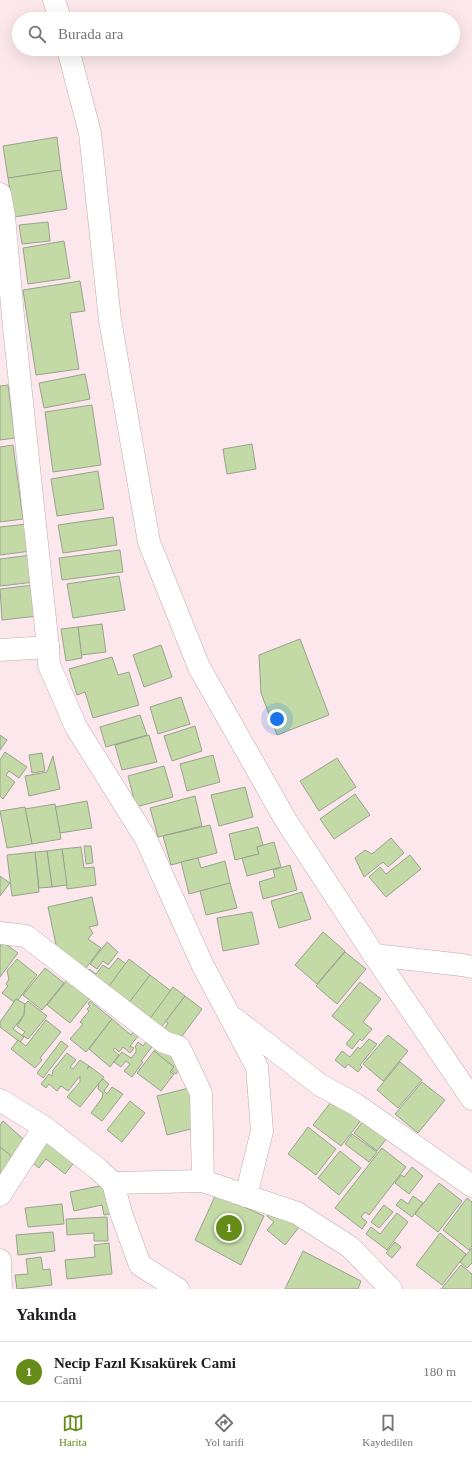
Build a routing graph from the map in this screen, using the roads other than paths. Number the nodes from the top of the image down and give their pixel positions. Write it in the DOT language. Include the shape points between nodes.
graph roads {
  1 [pos="54,0"];
  2 [pos="58,12"];
  3 [pos="70,56"];
  4 [pos="0,194"];
  5 [pos="48,647"];
  6 [pos="0,650"];
  7 [pos="0,933"];
  8 [pos="374,955"];
  9 [pos="472,967"];
  10 [pos="229,1015"];
  11 [pos="472,1099"];
  12 [pos="0,1100"];
  13 [pos="44,1127"];
  14 [pos="203,1181"];
  15 [pos="113,1183"];
  16 [pos="472,1186"];
  17 [pos="0,1195"];
  18 [pos="246,1196"];
  19 [pos="0,1260"];
  20 [pos="1,1289"];
  21 [pos="178,1289"];
  22 [pos="391,1289"];
  1 -- 2 [label="street"];
  3 -- 8 [label="street" via="90,133 110,320 149,542 199,667 285,819"];
  4 -- 5 [label="street"];
  5 -- 6 [label="street"];
  5 -- 10 [label="street" via="49,665 76,727 146,839 203,966"];
  7 -- 14 [label="street" via="26,936 164,1042 179,1047 201,1093"];
  8 -- 9 [label="street"];
  8 -- 11 [label="street"];
  10 -- 16 [label="street" via="320,1085 355,1104"];
  10 -- 18 [label="street" via="257,1067 262,1131"];
  12 -- 13 [label="street"];
  13 -- 15 [label="street"];
  13 -- 17 [label="street"];
  14 -- 15 [label="street"];
  14 -- 18 [label="street"];
  15 -- 21 [label="street" via="140,1265"];
  18 -- 22 [label="street" via="297,1213 350,1247"];
  19 -- 20 [label="street"];
}
